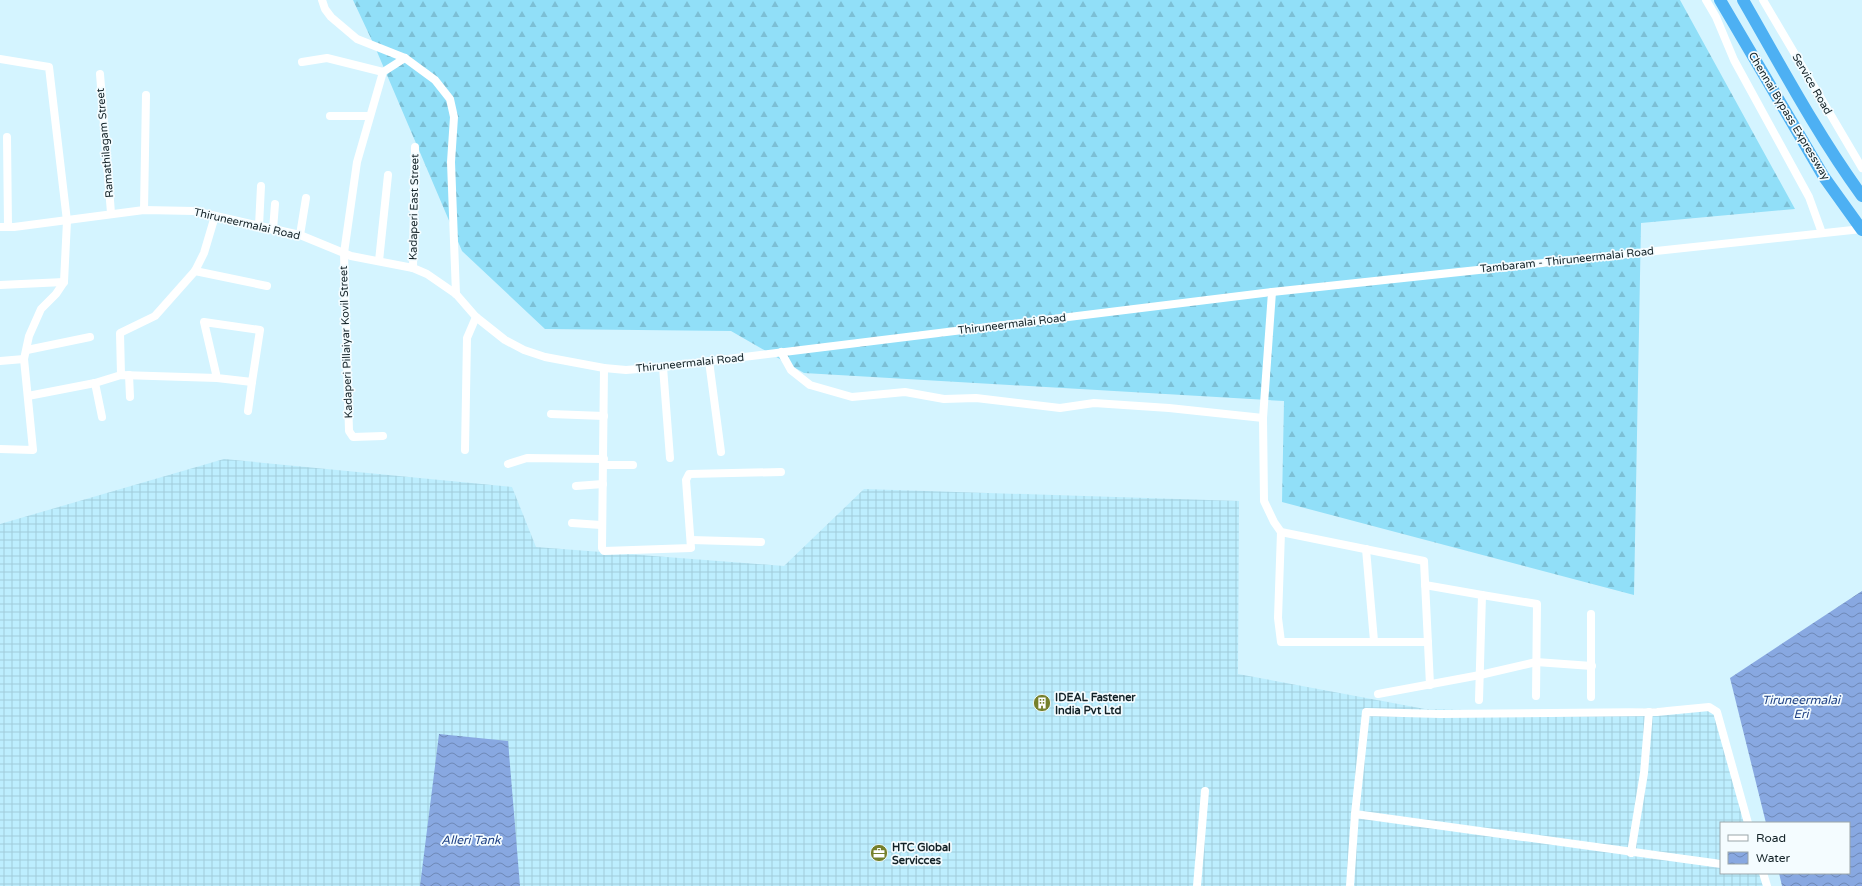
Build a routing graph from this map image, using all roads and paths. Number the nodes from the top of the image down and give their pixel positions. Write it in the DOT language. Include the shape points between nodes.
graph roads {
  1 [pos="322,0"];
  2 [pos="1706,0"];
  3 [pos="1720,0"];
  4 [pos="1743,0"];
  5 [pos="1763,0"];
  6 [pos="405,58"];
  7 [pos="0,60"];
  8 [pos="302,62"];
  9 [pos="383,72"];
  10 [pos="100,74"];
  11 [pos="146,95"];
  12 [pos="330,116"];
  13 [pos="370,116"];
  14 [pos="7,137"];
  15 [pos="415,147"];
  16 [pos="1862,168"];
  17 [pos="388,175"];
  18 [pos="261,186"];
  19 [pos="1862,196"];
  20 [pos="306,198"];
  21 [pos="274,204"];
  22 [pos="144,210"];
  23 [pos="111,213"];
  24 [pos="215,216"];
  25 [pos="67,220"];
  26 [pos="259,226"];
  27 [pos="4,227"];
  28 [pos="1862,229"];
  29 [pos="273,230"];
  30 [pos="1822,233"];
  31 [pos="300,235"];
  32 [pos="344,253"];
  33 [pos="379,261"];
  34 [pos="413,268"];
  35 [pos="195,271"];
  36 [pos="64,282"];
  37 [pos="0,285"];
  38 [pos="267,286"];
  39 [pos="1272,292"];
  40 [pos="456,294"];
  41 [pos="476,317"];
  42 [pos="90,337"];
  43 [pos="27,350"];
  44 [pos="780,352"];
  45 [pos="24,359"];
  46 [pos="0,361"];
  47 [pos="709,362"];
  48 [pos="663,367"];
  49 [pos="604,368"];
  50 [pos="125,375"];
  51 [pos="217,378"];
  52 [pos="252,382"];
  53 [pos="95,383"];
  54 [pos="28,396"];
  55 [pos="130,397"];
  56 [pos="248,411"];
  57 [pos="551,414"];
  58 [pos="604,416"];
  59 [pos="102,417"];
  60 [pos="1263,418"];
  61 [pos="384,436"];
  62 [pos="0,449"];
  63 [pos="465,450"];
  64 [pos="721,452"];
  65 [pos="670,458"];
  66 [pos="604,462"];
  67 [pos="508,464"];
  68 [pos="633,465"];
  69 [pos="780,472"];
  70 [pos="602,484"];
  71 [pos="576,486"];
  72 [pos="572,523"];
  73 [pos="601,524"];
  74 [pos="1281,532"];
  75 [pos="691,540"];
  76 [pos="761,542"];
  77 [pos="1366,549"];
  78 [pos="1425,585"];
  79 [pos="1482,595"];
  80 [pos="1591,614"];
  81 [pos="1374,641"];
  82 [pos="1428,642"];
  83 [pos="1536,662"];
  84 [pos="1592,666"];
  85 [pos="1480,676"];
  86 [pos="1430,685"];
  87 [pos="1378,694"];
  88 [pos="1536,696"];
  89 [pos="1591,697"];
  90 [pos="1479,700"];
  91 [pos="1649,712"];
  92 [pos="1205,791"];
  93 [pos="1355,814"];
  94 [pos="1748,822"];
  95 [pos="1631,853"];
  96 [pos="1720,864"];
  97 [pos="1763,874"];
  98 [pos="1197,886"];
  99 [pos="1350,886"];
  100 [pos="1767,886"];
  1 -- 6 [label="street" via="331,17 357,39"];
  2 -- 30 [label="street" via="1734,60 1809,197"];
  3 -- 28 [label="highway, Chennai Bypass Expressway" via="1824,176"];
  4 -- 19 [label="highway, Chennai Bypass Expressway" via="1784,74 1842,169"];
  5 -- 16 [label="street, Service Road"];
  6 -- 9 [label="street"];
  6 -- 40 [label="street" via="435,80 450,99 454,117 451,162"];
  7 -- 25 [label="street" via="49,67"];
  8 -- 9 [label="street" via="327,58"];
  9 -- 13 [label="street, Kadaperi Pillaiyar Kovil Street"];
  10 -- 23 [label="street, Ramathilagam Street"];
  11 -- 22 [label="street"];
  12 -- 13 [label="street"];
  13 -- 32 [label="street, Kadaperi Pillaiyar Kovil Street" via="357,162"];
  14 -- 27 [label="street"];
  15 -- 34 [label="street, Kadaperi East Street"];
  17 -- 33 [label="street"];
  18 -- 26 [label="street"];
  20 -- 31 [label="street"];
  21 -- 29 [label="street"];
  22 -- 23 [label="street, Thiruneermalai Road"];
  22 -- 24 [label="street, Thiruneermalai Road" via="194,211"];
  23 -- 25 [label="street, Thiruneermalai Road"];
  24 -- 26 [label="street, Thiruneermalai Road"];
  24 -- 35 [label="street"];
  25 -- 27 [label="street, Thiruneermalai Road"];
  25 -- 36 [label="street"];
  26 -- 29 [label="street, Thiruneermalai Road"];
  28 -- 30 [label="street, Tambaram - Thiruneermalai Road"];
  29 -- 31 [label="street, Thiruneermalai Road"];
  30 -- 39 [label="street, Tambaram - Thiruneermalai Road"];
  31 -- 32 [label="street, Thiruneermalai Road"];
  32 -- 33 [label="street, Thiruneermalai Road"];
  32 -- 61 [label="street, Kadaperi Pillaiyar Kovil Street" via="349,431 353,437"];
  33 -- 34 [label="street, Thiruneermalai Road"];
  34 -- 40 [label="street, Thiruneermalai Road" via="427,274"];
  35 -- 38 [label="street"];
  35 -- 50 [label="street" via="155,316 120,333"];
  36 -- 37 [label="street"];
  36 -- 43 [label="street" via="41,309 29,336"];
  39 -- 44 [label="street, Thiruneermalai Road"];
  39 -- 60 [label="street"];
  40 -- 41 [label="street, Thiruneermalai Road"];
  41 -- 49 [label="street, Thiruneermalai Road" via="505,340 524,350"];
  41 -- 63 [label="street" via="467,338"];
  42 -- 43 [label="street"];
  43 -- 45 [label="street"];
  44 -- 47 [label="street, Thiruneermalai Road"];
  44 -- 60 [label="street" via="791,370 810,384 852,397 905,392 944,399 976,398 1060,408 1094,403"];
  45 -- 46 [label="street"];
  45 -- 54 [label="street"];
  47 -- 48 [label="street, Thiruneermalai Road"];
  47 -- 64 [label="street"];
  48 -- 49 [label="street, Thiruneermalai Road" via="626,370"];
  48 -- 65 [label="street"];
  49 -- 58 [label="street"];
  50 -- 51 [label="street"];
  50 -- 53 [label="street"];
  50 -- 55 [label="street"];
  51 -- 52 [label="street"];
  51 -- 52 [label="street" via="204,322 260,330"];
  52 -- 56 [label="street"];
  53 -- 54 [label="street"];
  53 -- 59 [label="street"];
  54 -- 62 [label="street" via="33,450"];
  57 -- 58 [label="street"];
  58 -- 66 [label="street"];
  60 -- 74 [label="street" via="1264,502"];
  66 -- 67 [label="street" via="527,458"];
  66 -- 68 [label="street"];
  66 -- 70 [label="street"];
  69 -- 75 [label="street" via="689,474 686,480"];
  70 -- 71 [label="street"];
  70 -- 73 [label="street"];
  72 -- 73 [label="street"];
  73 -- 75 [label="street" via="602,548 606,552 688,549 692,546"];
  74 -- 77 [label="street"];
  74 -- 81 [label="street" via="1278,618 1281,642"];
  75 -- 76 [label="street"];
  77 -- 78 [label="street" via="1424,561"];
  77 -- 81 [label="street"];
  78 -- 79 [label="street"];
  78 -- 82 [label="street"];
  79 -- 83 [label="street" via="1538,604"];
  79 -- 85 [label="street"];
  80 -- 84 [label="street"];
  81 -- 82 [label="street"];
  82 -- 86 [label="street"];
  83 -- 84 [label="street"];
  83 -- 85 [label="street"];
  83 -- 88 [label="street"];
  84 -- 89 [label="street"];
  85 -- 86 [label="street"];
  85 -- 90 [label="street"];
  86 -- 87 [label="street"];
  91 -- 93 [label="street" via="1366,712"];
  91 -- 94 [label="street" via="1709,707 1717,712"];
  91 -- 95 [label="street" via="1644,773"];
  92 -- 98 [label="street"];
  93 -- 95 [label="street"];
  93 -- 99 [label="street"];
  95 -- 96 [label="street"];
  97 -- 100 [label="street"];
}
